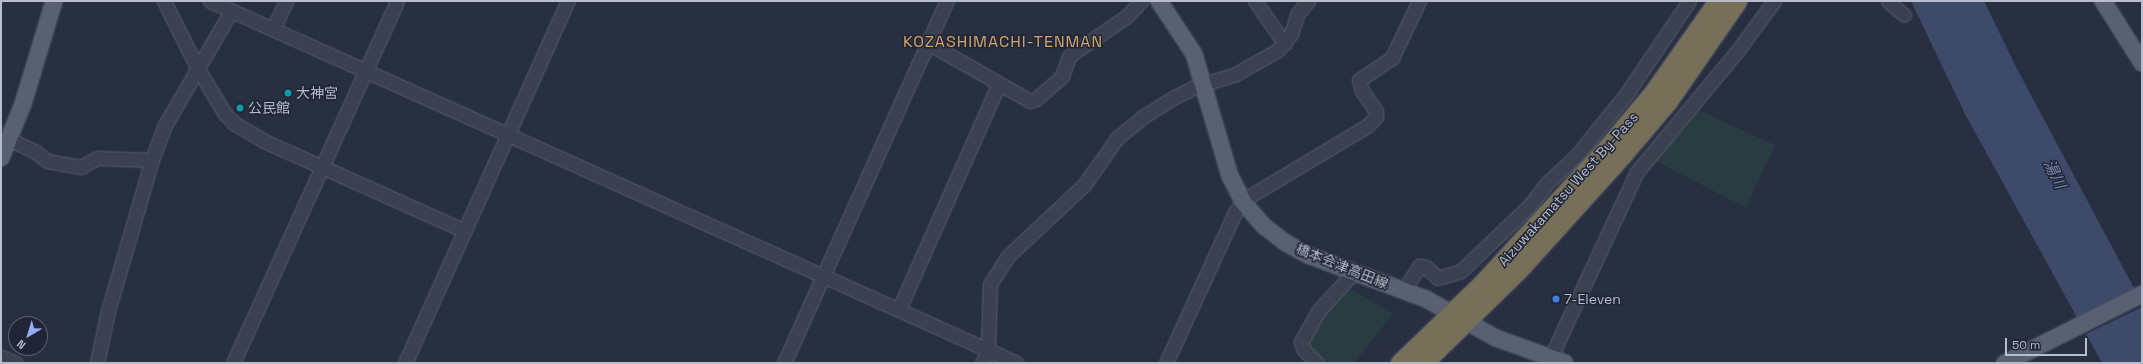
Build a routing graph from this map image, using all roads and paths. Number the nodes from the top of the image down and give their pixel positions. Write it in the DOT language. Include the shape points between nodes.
graph roads {
  1 [pos="54,1"];
  2 [pos="164,1"];
  3 [pos="210,1"];
  4 [pos="286,1"];
  5 [pos="397,1"];
  6 [pos="568,1"];
  7 [pos="947,1"];
  8 [pos="1141,1"];
  9 [pos="1159,1"];
  10 [pos="1255,1"];
  11 [pos="1308,1"];
  12 [pos="1419,1"];
  13 [pos="1718,1"];
  14 [pos="1737,1"];
  15 [pos="1774,1"];
  16 [pos="1888,1"];
  17 [pos="2103,1"];
  18 [pos="1687,2"];
  19 [pos="231,11"];
  20 [pos="1904,14"];
  21 [pos="273,30"];
  22 [pos="928,43"];
  23 [pos="1284,44"];
  24 [pos="2142,63"];
  25 [pos="198,69"];
  26 [pos="366,70"];
  27 [pos="999,83"];
  28 [pos="1203,84"];
  29 [pos="508,133"];
  30 [pos="5,137"];
  31 [pos="1,158"];
  32 [pos="152,160"];
  33 [pos="322,166"];
  34 [pos="1243,202"];
  35 [pos="464,231"];
  36 [pos="1354,272"];
  37 [pos="824,275"];
  38 [pos="1404,291"];
  39 [pos="2142,294"];
  40 [pos="898,309"];
  41 [pos="1459,317"];
  42 [pos="988,350"];
  43 [pos="1,357"];
  44 [pos="1555,361"];
  45 [pos="16,363"];
  46 [pos="97,363"];
  47 [pos="232,363"];
  48 [pos="405,363"];
  49 [pos="784,363"];
  50 [pos="982,363"];
  51 [pos="1016,363"];
  52 [pos="1166,363"];
  53 [pos="1317,363"];
  54 [pos="1400,363"];
  55 [pos="1423,363"];
  56 [pos="2004,363"];
  1 -- 30 [label="main road" via="23,104"];
  2 -- 25 [label="street"];
  3 -- 19 [label="street"];
  4 -- 21 [label="street"];
  5 -- 26 [label="street"];
  6 -- 29 [label="street"];
  7 -- 22 [label="street"];
  8 -- 27 [label="street" via="1127,16 1073,53 1062,76 1036,99 1030,101"];
  9 -- 28 [label="main road, 橋本会津高田線" via="1189,45"];
  10 -- 23 [label="street"];
  11 -- 23 [label="street" via="1298,13"];
  12 -- 34 [label="street" via="1392,58 1359,80 1362,91 1376,111 1376,117 1367,126"];
  13 -- 41 [label="highway, Aizuwakamatsu West By-Pass" via="1654,92 1507,258"];
  14 -- 41 [label="highway, Aizuwakamatsu West By-Pass" via="1666,102 1621,156 1519,269"];
  15 -- 44 [label="street" via="1734,56 1636,173"];
  16 -- 20 [label="street"];
  17 -- 24 [label="main road"];
  18 -- 38 [label="street" via="1627,94 1576,156 1547,183 1529,206 1466,267 1438,278 1426,267 1419,266"];
  19 -- 21 [label="street"];
  19 -- 25 [label="street"];
  21 -- 26 [label="street"];
  22 -- 27 [label="street"];
  22 -- 37 [label="street"];
  23 -- 28 [label="street" via="1234,75"];
  25 -- 32 [label="street" via="166,125"];
  25 -- 33 [label="street" via="225,114 234,124"];
  26 -- 29 [label="street"];
  26 -- 33 [label="street"];
  27 -- 40 [label="street"];
  28 -- 34 [label="main road, 橋本会津高田線" via="1221,153"];
  28 -- 42 [label="street" via="1144,116 1117,138 1084,185 1008,256 990,284"];
  29 -- 35 [label="street"];
  29 -- 37 [label="street"];
  30 -- 31 [label="main road"];
  30 -- 32 [label="street" via="47,160 81,167 97,158"];
  32 -- 46 [label="street" via="108,311"];
  33 -- 35 [label="street"];
  33 -- 47 [label="street"];
  34 -- 36 [label="main road, 橋本会津高田線" via="1257,220 1286,243 1308,255"];
  34 -- 52 [label="street" via="1229,225"];
  35 -- 48 [label="street"];
  36 -- 38 [label="main road, 橋本会津高田線"];
  36 -- 53 [label="street" via="1318,311 1301,342 1304,350"];
  37 -- 40 [label="street"];
  37 -- 49 [label="street"];
  38 -- 41 [label="main road, 橋本会津高田線"];
  39 -- 56 [label="main road"];
  40 -- 42 [label="street"];
  41 -- 44 [label="main road, 橋本会津高田線" via="1512,345"];
  41 -- 54 [label="highway, Aizuwakamatsu West By-Pass"];
  41 -- 55 [label="highway, Aizuwakamatsu West By-Pass"];
  42 -- 50 [label="street"];
  42 -- 51 [label="street"];
  43 -- 45 [label="street"];
}
